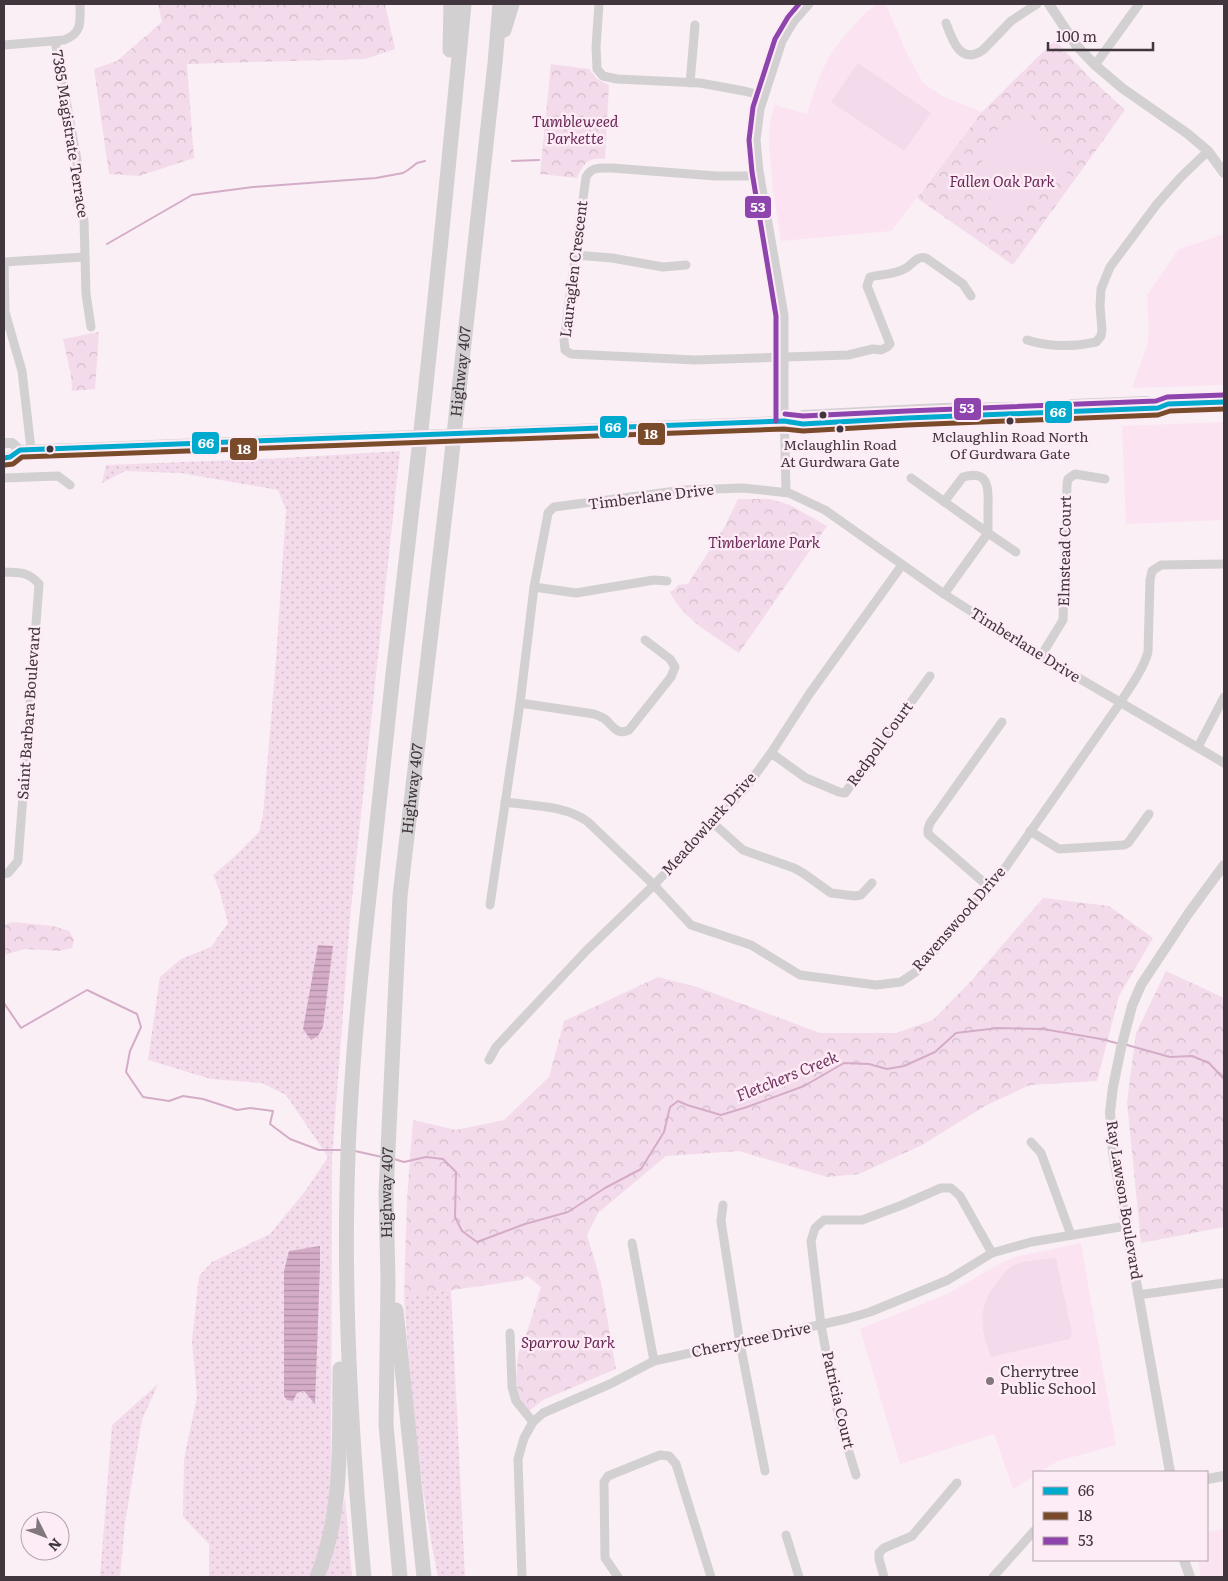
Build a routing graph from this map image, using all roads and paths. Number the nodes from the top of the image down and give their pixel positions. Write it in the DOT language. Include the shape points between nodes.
graph roads {
  1 [pos="80,4"];
  2 [pos="451,4"];
  3 [pos="464,4"];
  4 [pos="500,4"];
  5 [pos="512,4"];
  6 [pos="599,4"];
  7 [pos="1037,4"];
  8 [pos="1049,4"];
  9 [pos="1139,4"];
  10 [pos="805,5"];
  11 [pos="946,23"];
  12 [pos="695,25"];
  13 [pos="55,41"];
  14 [pos="4,44"];
  15 [pos="495,63"];
  16 [pos="1095,65"];
  17 [pos="690,83"];
  18 [pos="763,96"];
  19 [pos="453,118"];
  20 [pos="1208,151"];
  21 [pos="1224,173"];
  22 [pos="760,176"];
  23 [pos="575,256"];
  24 [pos="84,257"];
  25 [pos="4,262"];
  26 [pos="686,265"];
  27 [pos="971,296"];
  28 [pos="91,327"];
  29 [pos="1027,340"];
  30 [pos="784,356"];
  31 [pos="1224,402"];
  32 [pos="784,421"];
  33 [pos="4,443"];
  34 [pos="25,449"];
  35 [pos="4,458"];
  36 [pos="4,478"];
  37 [pos="911,478"];
  38 [pos="1105,479"];
  39 [pos="70,485"];
  40 [pos="786,492"];
  41 [pos="944,502"];
  42 [pos="988,533"];
  43 [pos="1016,552"];
  44 [pos="1224,564"];
  45 [pos="902,565"];
  46 [pos="4,572"];
  47 [pos="667,581"];
  48 [pos="534,587"];
  49 [pos="944,594"];
  50 [pos="645,640"];
  51 [pos="1041,656"];
  52 [pos="930,676"];
  53 [pos="1224,697"];
  54 [pos="520,703"];
  55 [pos="1120,703"];
  56 [pos="1002,722"];
  57 [pos="1198,746"];
  58 [pos="771,753"];
  59 [pos="1224,763"];
  60 [pos="506,802"];
  61 [pos="1149,814"];
  62 [pos="713,824"];
  63 [pos="1030,831"];
  64 [pos="1224,865"];
  65 [pos="4,874"];
  66 [pos="872,883"];
  67 [pos="654,885"];
  68 [pos="989,887"];
  69 [pos="490,904"];
  70 [pos="489,1060"];
  71 [pos="1031,1142"];
  72 [pos="723,1205"];
  73 [pos="1126,1226"];
  74 [pos="1071,1235"];
  75 [pos="632,1243"];
  76 [pos="992,1254"];
  77 [pos="388,1280"];
  78 [pos="1224,1283"];
  79 [pos="1138,1295"];
  80 [pos="822,1325"];
  81 [pos="347,1326"];
  82 [pos="510,1332"];
  83 [pos="740,1343"];
  84 [pos="654,1361"];
  85 [pos="533,1422"];
  86 [pos="765,1470"];
  87 [pos="1170,1471"];
  88 [pos="856,1476"];
  89 [pos="1224,1476"];
  90 [pos="1208,1479"];
  91 [pos="957,1483"];
  92 [pos="1033,1532"];
  93 [pos="786,1535"];
  94 [pos="1184,1561"];
  95 [pos="1184,1561"];
  96 [pos="317,1577"];
  97 [pos="364,1577"];
  98 [pos="400,1577"];
  99 [pos="424,1577"];
  100 [pos="522,1577"];
  101 [pos="618,1577"];
  102 [pos="711,1577"];
  103 [pos="799,1577"];
  104 [pos="884,1577"];
  105 [pos="993,1577"];
  106 [pos="1184,1577"];
  107 [pos="1190,1577"];
  1 -- 13 [label="street" via="79,27 75,34"];
  2 -- 19 [label="highway" via="449,89"];
  3 -- 19 [label="highway, Highway 407"];
  4 -- 15 [label="highway, Highway 407"];
  5 -- 15 [label="highway"];
  6 -- 17 [label="street" via="597,69 603,76"];
  7 -- 11 [label="street" via="1020,13 983,50 971,55 958,50"];
  8 -- 16 [label="street" via="1076,45"];
  9 -- 16 [label="street"];
  10 -- 18 [label="street" via="782,41"];
  12 -- 17 [label="street"];
  13 -- 14 [label="street"];
  13 -- 24 [label="street, 7385 Magistrate Terrace" via="77,160 78,205 84,220"];
  15 -- 77 [label="highway, Highway 407" via="400,896 386,1192"];
  16 -- 20 [label="street"];
  17 -- 18 [label="street"];
  18 -- 22 [label="street" via="756,140"];
  19 -- 81 [label="highway, Highway 407" via="359,990 347,1189"];
  20 -- 21 [label="street"];
  20 -- 29 [label="street" via="1157,204 1110,267 1101,289 1102,330 1096,342 1052,346"];
  22 -- 23 [label="street, Lauraglen Crescent" via="595,168 586,177"];
  22 -- 30 [label="street" via="784,315"];
  23 -- 26 [label="street" via="612,258 663,267"];
  23 -- 30 [label="street, Lauraglen Crescent" via="564,340 565,350 571,354 695,360"];
  24 -- 25 [label="street"];
  24 -- 28 [label="street, 7385 Magistrate Terrace"];
  25 -- 34 [label="street" via="5,312 22,371"];
  27 -- 30 [label="street" via="964,284 926,258 918,258 904,270 870,277 868,281 888,336 888,347 848,355"];
  30 -- 32 [label="street"];
  31 -- 32 [label="street" via="1168,404 1158,408 803,424"];
  32 -- 34 [label="street"];
  32 -- 40 [label="street"];
  33 -- 34 [label="street"];
  34 -- 35 [label="street"];
  36 -- 39 [label="street" via="58,476"];
  37 -- 41 [label="street"];
  38 -- 51 [label="street, Elmstead Court" via="1075,474 1068,479 1063,620"];
  40 -- 45 [label="street, Timberlane Drive" via="825,510"];
  40 -- 48 [label="street, Timberlane Drive" via="743,488 684,490 554,508 548,513"];
  41 -- 42 [label="street"];
  41 -- 42 [label="street" via="963,476 984,479 989,489"];
  42 -- 43 [label="street"];
  42 -- 49 [label="street"];
  44 -- 55 [label="street, Ravenswood Drive" via="1161,566 1152,571 1148,652"];
  45 -- 49 [label="street, Timberlane Drive"];
  45 -- 58 [label="street, Meadowlark Drive" via="810,692"];
  46 -- 65 [label="street, Saint Barbara Boulevard" via="32,576 39,584 18,861"];
  47 -- 48 [label="street" via="654,580 576,593"];
  48 -- 54 [label="street, Timberlane Drive"];
  49 -- 51 [label="street, Timberlane Drive"];
  50 -- 54 [label="street" via="675,667 671,677 624,733 594,714"];
  51 -- 55 [label="street, Timberlane Drive"];
  52 -- 58 [label="street, Redpoll Court" via="845,792 806,778"];
  53 -- 57 [label="street"];
  54 -- 60 [label="street, Timberlane Drive"];
  55 -- 57 [label="street, Timberlane Drive"];
  55 -- 63 [label="street, Ravenswood Drive"];
  56 -- 68 [label="street" via="928,829 928,834"];
  57 -- 59 [label="street, Timberlane Drive"];
  58 -- 62 [label="street, Meadowlark Drive"];
  60 -- 67 [label="street, Ravenswood Drive" via="578,814"];
  60 -- 69 [label="street, Timberlane Drive"];
  61 -- 63 [label="street" via="1124,845 1059,849"];
  62 -- 66 [label="street" via="742,850 794,868 831,893 861,895"];
  62 -- 67 [label="street, Meadowlark Drive"];
  63 -- 68 [label="street, Ravenswood Drive"];
  64 -- 73 [label="street, Ray Lawson Boulevard" via="1141,985 1132,1006 1113,1087 1110,1124"];
  67 -- 68 [label="street, Ravenswood Drive" via="691,925 751,944 800,975 876,985 901,982 917,971"];
  67 -- 70 [label="street, Meadowlark Drive" via="496,1047"];
  71 -- 74 [label="street" via="1041,1153"];
  72 -- 83 [label="street" via="721,1221"];
  73 -- 74 [label="street, Cherrytree Drive"];
  73 -- 79 [label="street, Ray Lawson Boulevard"];
  74 -- 76 [label="street, Cherrytree Drive" via="1031,1242"];
  75 -- 84 [label="street"];
  76 -- 80 [label="street, Cherrytree Drive" via="939,1284 870,1312"];
  76 -- 80 [label="street, Patricia Court" via="960,1196 951,1188 942,1188 862,1220 824,1220 815,1228 811,1241"];
  77 -- 98 [label="highway, Highway 407" via="386,1426"];
  77 -- 99 [label="highway" via="395,1301"];
  78 -- 79 [label="street"];
  79 -- 87 [label="street, Ray Lawson Boulevard"];
  80 -- 83 [label="street, Cherrytree Drive"];
  80 -- 88 [label="street, Patricia Court" via="839,1419"];
  81 -- 96 [label="highway" via="341,1344 335,1514 326,1556"];
  81 -- 97 [label="highway, Highway 407" via="356,1496"];
  82 -- 85 [label="street" via="512,1387 516,1401"];
  83 -- 84 [label="street, Cherrytree Drive"];
  83 -- 86 [label="street"];
  84 -- 85 [label="street, Cherrytree Drive" via="610,1384 560,1404"];
  85 -- 100 [label="street, Cherrytree Drive" via="518,1459"];
  89 -- 90 [label="street"];
  91 -- 104 [label="street" via="912,1536 884,1548 879,1554"];
  92 -- 105 [label="street"];
  93 -- 103 [label="street"];
  94 -- 106 [label="street"];
  95 -- 107 [label="street"];
  101 -- 102 [label="street" via="605,1558 604,1482 608,1476 660,1455 669,1456 676,1464"];
}
